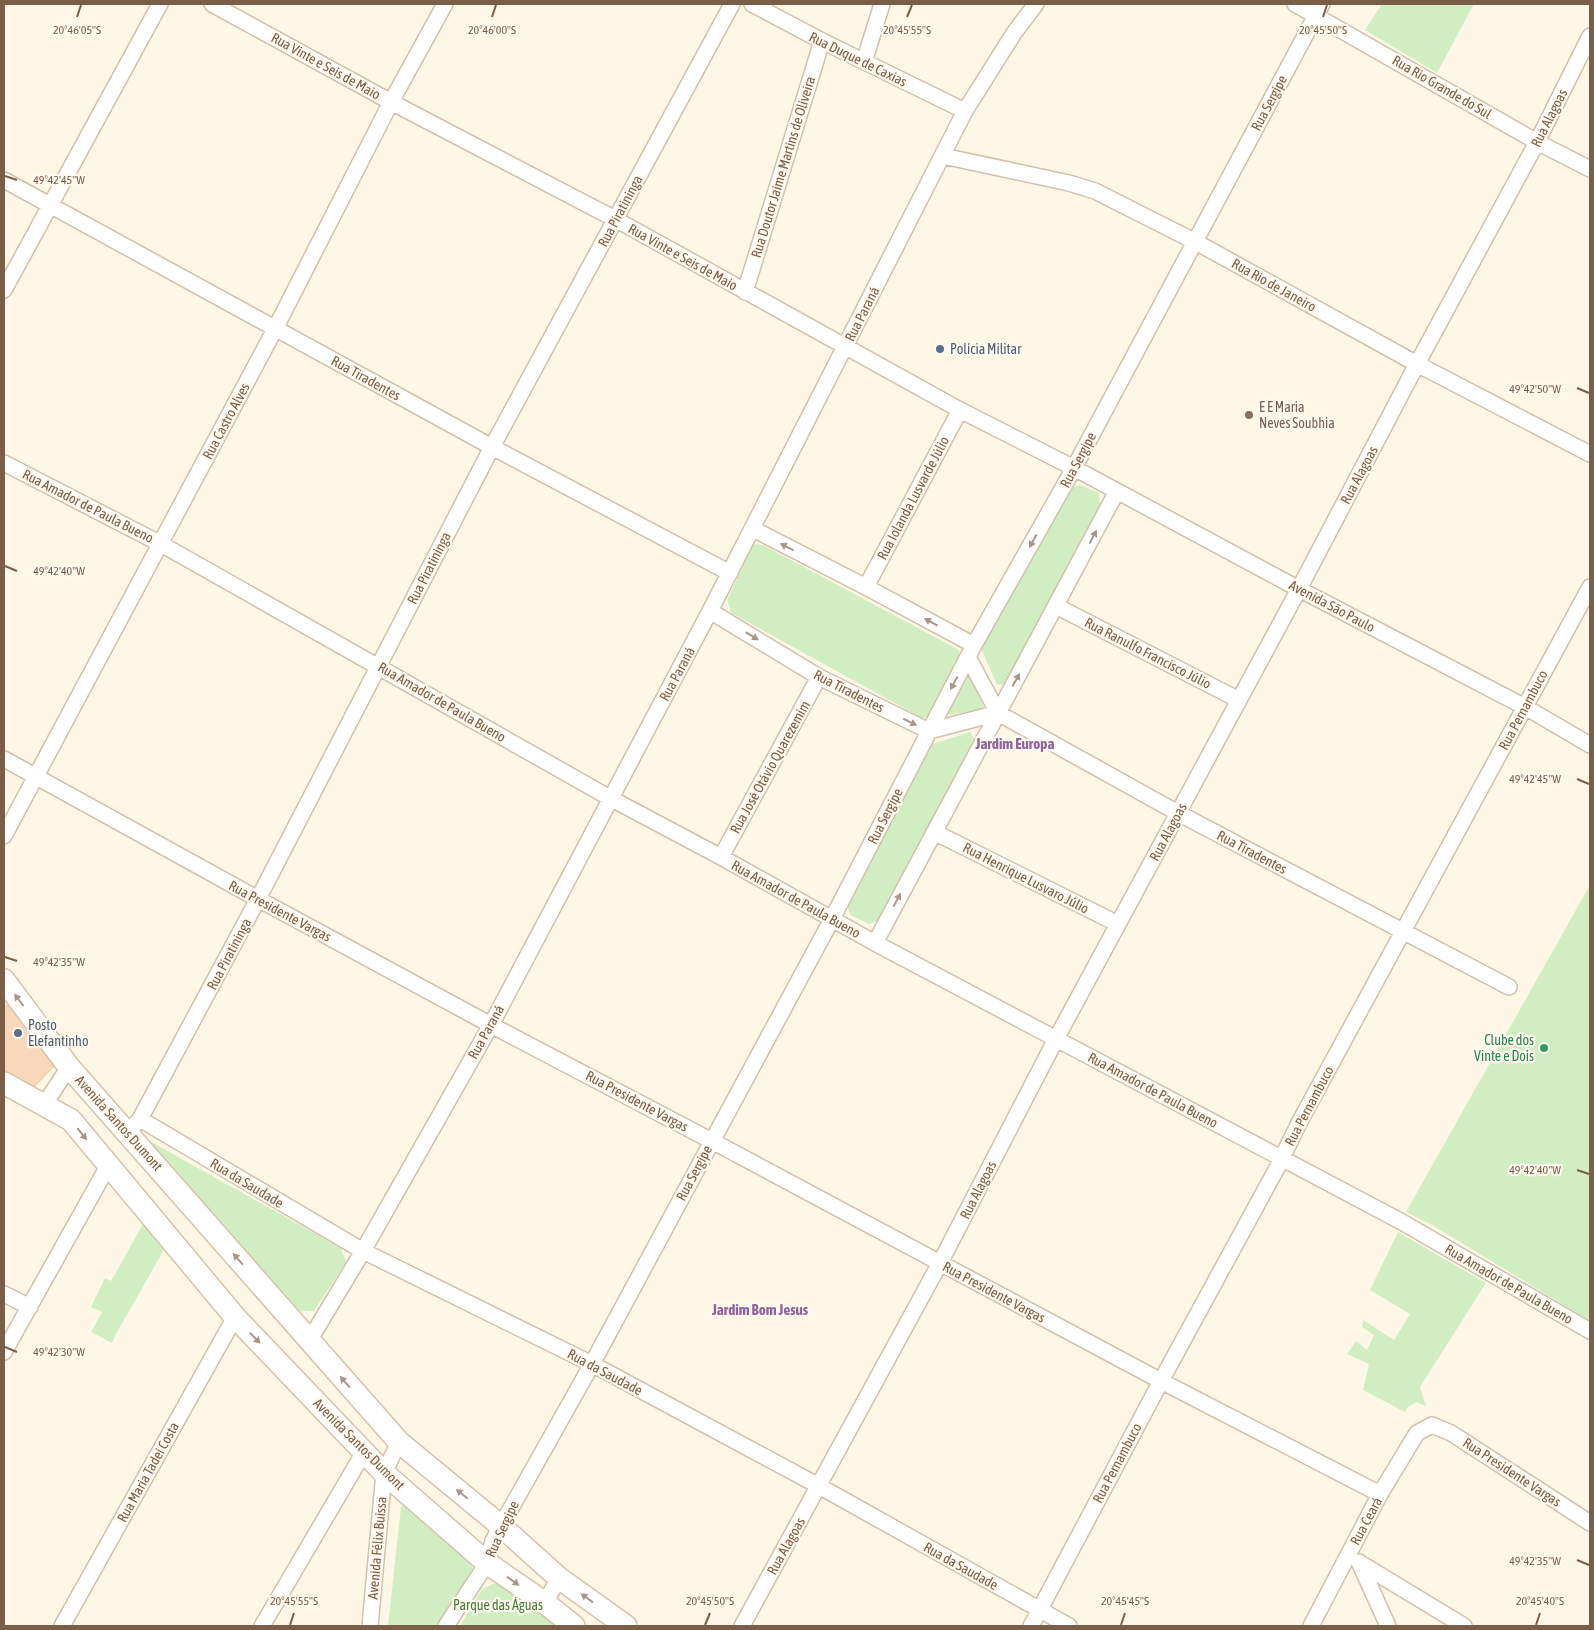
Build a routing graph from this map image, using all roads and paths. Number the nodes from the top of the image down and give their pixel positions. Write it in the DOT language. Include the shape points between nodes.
graph roads {
  1 [pos="160,4"];
  2 [pos="212,4"];
  3 [pos="445,4"];
  4 [pos="732,4"];
  5 [pos="752,4"];
  6 [pos="882,4"];
  7 [pos="1036,4"];
  8 [pos="1295,4"];
  9 [pos="1319,9"];
  10 [pos="1590,36"];
  11 [pos="822,41"];
  12 [pos="864,62"];
  13 [pos="391,102"];
  14 [pos="965,111"];
  15 [pos="1537,142"];
  16 [pos="943,156"];
  17 [pos="1590,169"];
  18 [pos="4,180"];
  19 [pos="50,204"];
  20 [pos="615,219"];
  21 [pos="1194,241"];
  22 [pos="4,290"];
  23 [pos="745,292"];
  24 [pos="276,329"];
  25 [pos="845,348"];
  26 [pos="1417,364"];
  27 [pos="960,410"];
  28 [pos="492,447"];
  29 [pos="1590,454"];
  30 [pos="4,463"];
  31 [pos="1074,468"];
  32 [pos="1117,491"];
  33 [pos="753,530"];
  34 [pos="160,544"];
  35 [pos="730,573"];
  36 [pos="866,587"];
  37 [pos="1590,587"];
  38 [pos="1299,589"];
  39 [pos="1056,606"];
  40 [pos="710,611"];
  41 [pos="971,651"];
  42 [pos="378,666"];
  43 [pos="820,677"];
  44 [pos="1239,700"];
  45 [pos="1525,707"];
  46 [pos="998,713"];
  47 [pos="929,731"];
  48 [pos="1590,744"];
  49 [pos="4,759"];
  50 [pos="37,777"];
  51 [pos="610,798"];
  52 [pos="1178,813"];
  53 [pos="934,832"];
  54 [pos="4,836"];
  55 [pos="721,857"];
  56 [pos="258,899"];
  57 [pos="832,920"];
  58 [pos="1118,924"];
  59 [pos="1403,932"];
  60 [pos="875,943"];
  61 [pos="4,980"];
  62 [pos="1509,987"];
  63 [pos="491,1025"];
  64 [pos="1056,1039"];
  65 [pos="69,1067"];
  66 [pos="4,1083"];
  67 [pos="44,1105"];
  68 [pos="134,1126"];
  69 [pos="712,1141"];
  70 [pos="1282,1157"];
  71 [pos="108,1166"];
  72 [pos="362,1251"];
  73 [pos="940,1263"];
  74 [pos="4,1294"];
  75 [pos="30,1307"];
  76 [pos="235,1317"];
  77 [pos="1590,1331"];
  78 [pos="309,1341"];
  79 [pos="4,1352"];
  80 [pos="592,1364"];
  81 [pos="1161,1381"];
  82 [pos="1432,1425"];
  83 [pos="399,1442"];
  84 [pos="364,1452"];
  85 [pos="384,1473"];
  86 [pos="819,1486"];
  87 [pos="1380,1494"];
  88 [pos="1590,1523"];
  89 [pos="501,1526"];
  90 [pos="1354,1560"];
  91 [pos="487,1563"];
  92 [pos="559,1578"];
  93 [pos="545,1603"];
  94 [pos="1039,1610"];
  95 [pos="62,1626"];
  96 [pos="262,1626"];
  97 [pos="370,1626"];
  98 [pos="446,1626"];
  99 [pos="574,1626"];
  100 [pos="626,1626"];
  101 [pos="742,1626"];
  102 [pos="1030,1626"];
  103 [pos="1069,1626"];
  104 [pos="1311,1626"];
  105 [pos="1388,1626"];
  106 [pos="1464,1626"];
  1 -- 19 [label="street"];
  2 -- 13 [label="street, Rua Vinte e Seis de Maio"];
  3 -- 13 [label="street, Rua Castro Alves"];
  4 -- 20 [label="street, Rua Piratininga"];
  5 -- 11 [label="street, Rua Duque de Caxias"];
  6 -- 12 [label="street"];
  7 -- 14 [label="street, Rua Paraná"];
  8 -- 9 [label="street, Rua Rio Grande do Sul"];
  9 -- 15 [label="street, Rua Rio Grande do Sul"];
  9 -- 21 [label="street, Rua Sergipe"];
  10 -- 15 [label="street, Rua Alagoas"];
  11 -- 12 [label="street, Rua Duque de Caxias"];
  11 -- 23 [label="street, Rua Doutor Jaime Martins de Oliveira"];
  12 -- 14 [label="street, Rua Duque de Caxias"];
  13 -- 20 [label="street, Rua Vinte e Seis de Maio"];
  13 -- 24 [label="street, Rua Castro Alves"];
  14 -- 16 [label="street, Rua Paraná"];
  15 -- 17 [label="street, Rua Rio Grande do Sul"];
  15 -- 26 [label="street, Rua Alagoas"];
  16 -- 21 [label="street, Rua Rio de Janeiro" via="1095,191"];
  16 -- 25 [label="street, Rua Paraná"];
  18 -- 19 [label="street, Rua Tiradentes"];
  19 -- 22 [label="street"];
  19 -- 24 [label="street, Rua Tiradentes"];
  20 -- 23 [label="street, Rua Vinte e Seis de Maio"];
  20 -- 28 [label="street, Rua Piratininga"];
  21 -- 26 [label="street, Rua Rio de Janeiro"];
  21 -- 31 [label="street, Rua Sergipe"];
  23 -- 25 [label="street, Rua Vinte e Seis de Maio"];
  24 -- 28 [label="street, Rua Tiradentes"];
  24 -- 34 [label="street, Rua Castro Alves"];
  25 -- 27 [label="street, Rua Vinte e Seis de Maio"];
  25 -- 33 [label="street, Rua Paraná"];
  26 -- 29 [label="street, Rua Rio de Janeiro"];
  26 -- 38 [label="street, Rua Alagoas"];
  27 -- 31 [label="street, Rua Vinte e Seis de Maio"];
  27 -- 36 [label="street, Rua Iolanda Lusvarde Júlio"];
  28 -- 35 [label="street, Rua Tiradentes"];
  28 -- 42 [label="street, Rua Piratininga"];
  30 -- 34 [label="street, Rua Amador de Paula Bueno"];
  31 -- 32 [label="street, Avenida São Paulo"];
  31 -- 41 [label="street, Rua Sergipe, one-way"];
  32 -- 38 [label="street, Avenida São Paulo"];
  39 -- 32 [label="street, one-way"];
  33 -- 35 [label="street, Rua Paraná"];
  36 -- 33 [label="street, one-way"];
  34 -- 42 [label="street, Rua Amador de Paula Bueno"];
  34 -- 50 [label="street, Rua Castro Alves"];
  35 -- 40 [label="street, Rua Paraná"];
  41 -- 36 [label="street, one-way"];
  37 -- 45 [label="street, Rua Pernambuco"];
  38 -- 44 [label="street, Rua Alagoas"];
  38 -- 45 [label="street, Avenida São Paulo"];
  39 -- 44 [label="street, Rua Ranulfo Francisco Júlio"];
  46 -- 39 [label="street, one-way"];
  40 -- 43 [label="street, Rua Tiradentes, one-way"];
  40 -- 51 [label="street, Rua Paraná"];
  41 -- 46 [label="street"];
  41 -- 47 [label="street, Rua Sergipe, one-way"];
  42 -- 51 [label="street, Rua Amador de Paula Bueno"];
  42 -- 56 [label="street, Rua Piratininga"];
  43 -- 47 [label="street, Rua Tiradentes, one-way"];
  43 -- 55 [label="street, Rua José Otávio Quarezemim"];
  44 -- 52 [label="street, Rua Alagoas"];
  45 -- 48 [label="street, Avenida São Paulo"];
  45 -- 59 [label="street, Rua Pernambuco"];
  46 -- 47 [label="street"];
  46 -- 52 [label="street, Rua Tiradentes"];
  46 -- 53 [label="street"];
  47 -- 57 [label="street, Rua Sergipe"];
  49 -- 50 [label="street, Rua Presidente Vargas"];
  50 -- 54 [label="street, Rua Castro Alves"];
  50 -- 56 [label="street, Rua Presidente Vargas"];
  51 -- 55 [label="street, Rua Amador de Paula Bueno"];
  51 -- 63 [label="street, Rua Paraná"];
  52 -- 58 [label="street, Rua Alagoas"];
  52 -- 59 [label="street, Rua Tiradentes"];
  53 -- 58 [label="street, Rua Henrique Lusvaro Júlio"];
  60 -- 53 [label="street, one-way"];
  55 -- 57 [label="street, Rua Amador de Paula Bueno"];
  56 -- 63 [label="street, Rua Presidente Vargas"];
  56 -- 68 [label="street, Rua Piratininga"];
  57 -- 60 [label="street, Rua Amador de Paula Bueno"];
  57 -- 69 [label="street, Rua Sergipe"];
  58 -- 64 [label="street, Rua Alagoas"];
  59 -- 62 [label="street, Rua Tiradentes"];
  59 -- 70 [label="street, Rua Pernambuco"];
  60 -- 64 [label="street, Rua Amador de Paula Bueno"];
  65 -- 61 [label="street, one-way"];
  63 -- 69 [label="street, Rua Presidente Vargas"];
  63 -- 72 [label="street, Rua Paraná"];
  64 -- 70 [label="street, Rua Amador de Paula Bueno"];
  64 -- 73 [label="street, Rua Alagoas"];
  65 -- 67 [label="street, Avenida Santos Dumont"];
  65 -- 68 [label="street, Avenida Santos Dumont"];
  66 -- 67 [label="street"];
  67 -- 71 [label="street, Avenida Santos Dumont, one-way" via="71,1120"];
  68 -- 72 [label="street, Rua da Saudade"];
  78 -- 68 [label="street, Avenida Santos Dumont, one-way"];
  69 -- 73 [label="street, Rua Presidente Vargas"];
  69 -- 80 [label="street, Rua Sergipe"];
  70 -- 77 [label="street, Rua Amador de Paula Bueno"];
  70 -- 81 [label="street, Rua Pernambuco"];
  71 -- 75 [label="street"];
  71 -- 76 [label="street, Avenida Santos Dumont"];
  72 -- 78 [label="street, Rua Paraná"];
  72 -- 80 [label="street, Rua da Saudade"];
  73 -- 81 [label="street, Rua Presidente Vargas"];
  73 -- 86 [label="street, Rua Alagoas"];
  74 -- 75 [label="street"];
  75 -- 79 [label="street"];
  76 -- 84 [label="street, Avenida Santos Dumont, one-way"];
  76 -- 95 [label="street, Rua Maria Tadei Costa"];
  83 -- 78 [label="street, Avenida Santos Dumont, one-way"];
  80 -- 86 [label="street, Rua da Saudade"];
  80 -- 89 [label="street, Rua Sergipe"];
  81 -- 87 [label="street, Rua Presidente Vargas"];
  81 -- 94 [label="street, Rua Pernambuco"];
  82 -- 87 [label="street, Rua Ceará" via="1416,1433"];
  82 -- 88 [label="street, Rua Presidente Vargas" via="1451,1433"];
  83 -- 85 [label="street, Avenida Félix Buissa"];
  89 -- 83 [label="street, Avenida Santos Dumont, one-way"];
  84 -- 85 [label="street, Avenida Santos Dumont"];
  84 -- 96 [label="street"];
  85 -- 91 [label="street, Avenida Santos Dumont"];
  85 -- 97 [label="street, Avenida Félix Buissa"];
  86 -- 94 [label="street, Rua da Saudade"];
  86 -- 101 [label="street, Rua Alagoas"];
  87 -- 90 [label="street, Rua Ceará"];
  89 -- 91 [label="street, Rua Sergipe"];
  89 -- 92 [label="street, Avenida Santos Dumont"];
  90 -- 104 [label="street, Rua Ceará"];
  90 -- 105 [label="street"];
  90 -- 106 [label="street"];
  91 -- 93 [label="street, Avenida Santos Dumont, one-way"];
  91 -- 98 [label="street, Rua Sergipe"];
  92 -- 93 [label="street"];
  100 -- 92 [label="street, Avenida Santos Dumont, one-way"];
  93 -- 99 [label="street, Avenida Santos Dumont"];
  94 -- 102 [label="street, Rua Pernambuco"];
  94 -- 103 [label="street, Rua da Saudade"];
}
